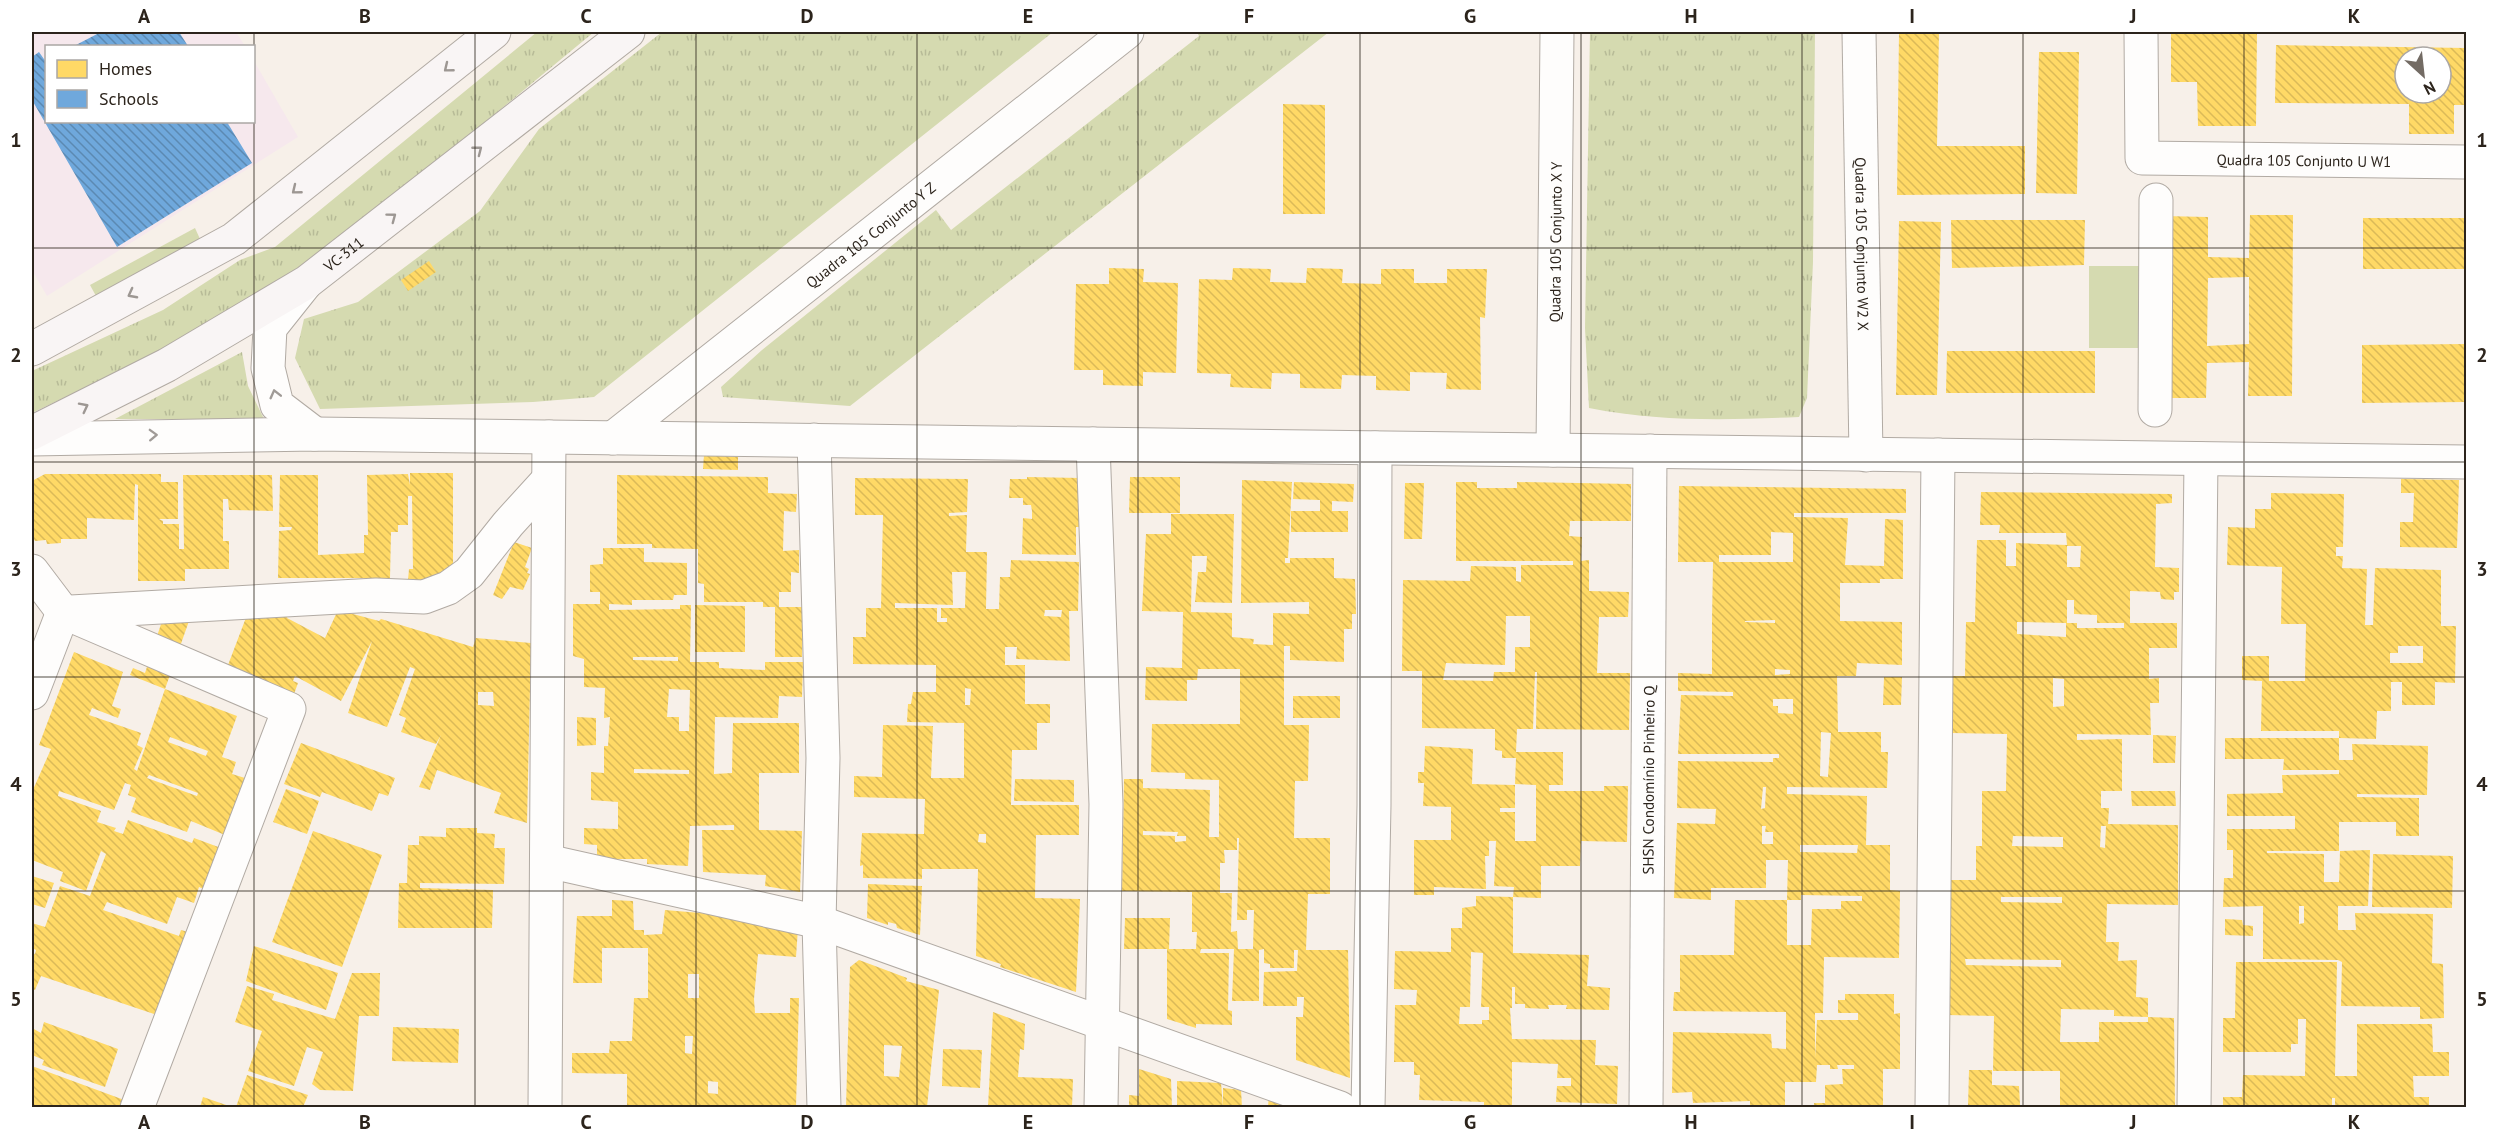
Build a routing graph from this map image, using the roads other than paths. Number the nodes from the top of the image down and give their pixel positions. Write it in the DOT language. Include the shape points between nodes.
graph roads {
  1 [pos="494,32"];
  2 [pos="628,32"];
  3 [pos="1127,32"];
  4 [pos="1557,32"];
  5 [pos="1859,32"];
  6 [pos="2141,32"];
  7 [pos="2466,162"];
  8 [pos="2156,200"];
  9 [pos="307,282"];
  10 [pos="32,349"];
  11 [pos="2155,410"];
  12 [pos="32,433"];
  13 [pos="315,434"];
  14 [pos="549,437"];
  15 [pos="613,438"];
  16 [pos="32,439"];
  17 [pos="814,440"];
  18 [pos="1093,444"];
  19 [pos="1376,448"];
  20 [pos="1552,450"];
  21 [pos="1650,451"];
  22 [pos="1866,455"];
  23 [pos="1938,455"];
  24 [pos="2201,459"];
  25 [pos="2466,462"];
  26 [pos="548,480"];
  27 [pos="32,571"];
  28 [pos="63,612"];
  29 [pos="32,693"];
  30 [pos="547,861"];
  31 [pos="819,922"];
  32 [pos="1102,1024"];
  33 [pos="137,1107"];
  34 [pos="545,1107"];
  35 [pos="824,1107"];
  36 [pos="1101,1107"];
  37 [pos="1340,1107"];
  38 [pos="1368,1107"];
  39 [pos="1646,1107"];
  40 [pos="1932,1107"];
  41 [pos="2194,1107"];
  1 -- 10 [label="main road, one-way" via="234,239"];
  9 -- 2 [label="main road, VC-311, one-way"];
  3 -- 15 [label="street, Quadra 105 Conjunto Y Z"];
  4 -- 20 [label="street, Quadra 105 Conjunto X Y"];
  5 -- 22 [label="street, Quadra 105 Conjunto W2 X"];
  6 -- 7 [label="street, Quadra 105 Conjunto U W1" via="2142,158"];
  8 -- 11 [label="street"];
  12 -- 9 [label="main road, VC-311, one-way" via="167,365"];
  13 -- 9 [label="street, one-way" via="278,405 268,368 270,328"];
  13 -- 14 [label="street"];
  16 -- 13 [label="street, one-way"];
  14 -- 15 [label="street"];
  14 -- 26 [label="street"];
  15 -- 17 [label="street"];
  17 -- 18 [label="street"];
  17 -- 31 [label="street" via="823,758"];
  18 -- 19 [label="street"];
  18 -- 32 [label="street" via="1106,804"];
  19 -- 20 [label="street"];
  19 -- 38 [label="street"];
  20 -- 21 [label="street"];
  21 -- 22 [label="street"];
  21 -- 39 [label="street, SHSN Condomínio Pinheiro Q"];
  22 -- 23 [label="street"];
  23 -- 24 [label="street"];
  23 -- 40 [label="street"];
  24 -- 25 [label="street"];
  24 -- 41 [label="street"];
  26 -- 28 [label="street" via="469,573 448,588 424,597 376,595"];
  26 -- 30 [label="street"];
  27 -- 28 [label="street"];
  28 -- 29 [label="street"];
  28 -- 33 [label="street" via="289,709"];
  30 -- 31 [label="street"];
  30 -- 34 [label="street"];
  31 -- 32 [label="street"];
  31 -- 35 [label="street"];
  32 -- 36 [label="street"];
  32 -- 37 [label="street"];
}
